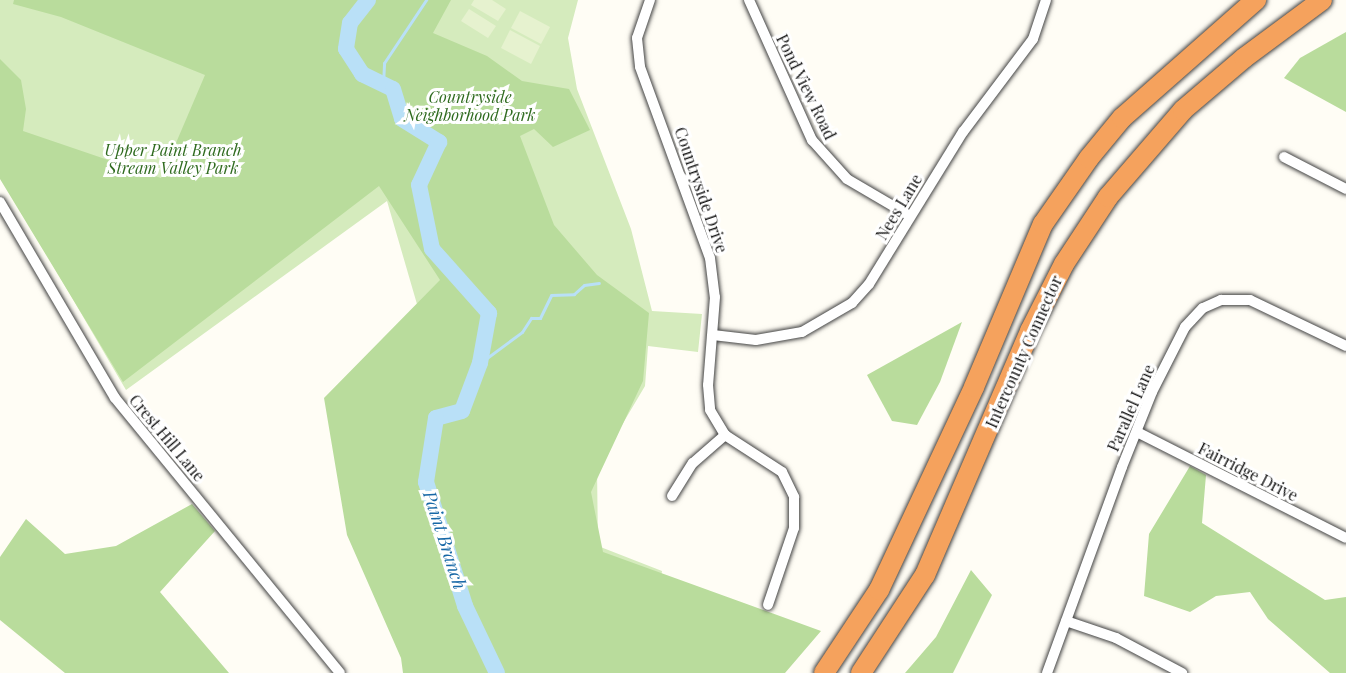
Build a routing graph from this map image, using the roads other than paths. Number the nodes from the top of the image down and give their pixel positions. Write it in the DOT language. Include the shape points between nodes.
graph roads {
  1 [pos="650,0"];
  2 [pos="749,0"];
  3 [pos="1046,0"];
  4 [pos="1256,0"];
  5 [pos="1322,0"];
  6 [pos="1284,157"];
  7 [pos="1346,189"];
  8 [pos="0,202"];
  9 [pos="910,216"];
  10 [pos="713,335"];
  11 [pos="1346,346"];
  12 [pos="1137,432"];
  13 [pos="725,435"];
  14 [pos="672,496"];
  15 [pos="1346,538"];
  16 [pos="768,605"];
  17 [pos="1066,621"];
  18 [pos="340,673"];
  19 [pos="824,673"];
  20 [pos="861,673"];
  21 [pos="1047,673"];
  22 [pos="1182,673"];
  1 -- 10 [label="street, Countryside Drive" via="637,38 640,67 710,258 715,297"];
  2 -- 9 [label="street, Pond View Road" via="812,140 847,178"];
  3 -- 9 [label="street, Nees Lane" via="1033,39 963,132"];
  4 -- 19 [label="highway, Intercounty Connector" via="1122,118 1043,224 974,387 879,590"];
  5 -- 20 [label="highway, Intercounty Connector" via="1183,110 1108,197 1064,264 1030,332 925,575"];
  6 -- 7 [label="street"];
  8 -- 18 [label="street, Crest Hill Lane" via="115,398"];
  9 -- 10 [label="street, Nees Lane" via="869,284 830,319 778,338 756,340"];
  10 -- 13 [label="street, Countryside Drive" via="710,410"];
  11 -- 12 [label="street, Parallel Lane" via="1250,300 1221,300 1203,308 1185,327"];
  12 -- 15 [label="street, Fairridge Drive"];
  12 -- 17 [label="street, Parallel Lane"];
  13 -- 14 [label="street" via="693,463"];
  13 -- 16 [label="street, Countryside Drive" via="782,472 794,497 794,528"];
  17 -- 21 [label="street, Parallel Lane"];
  17 -- 22 [label="street" via="1116,638"];
}
